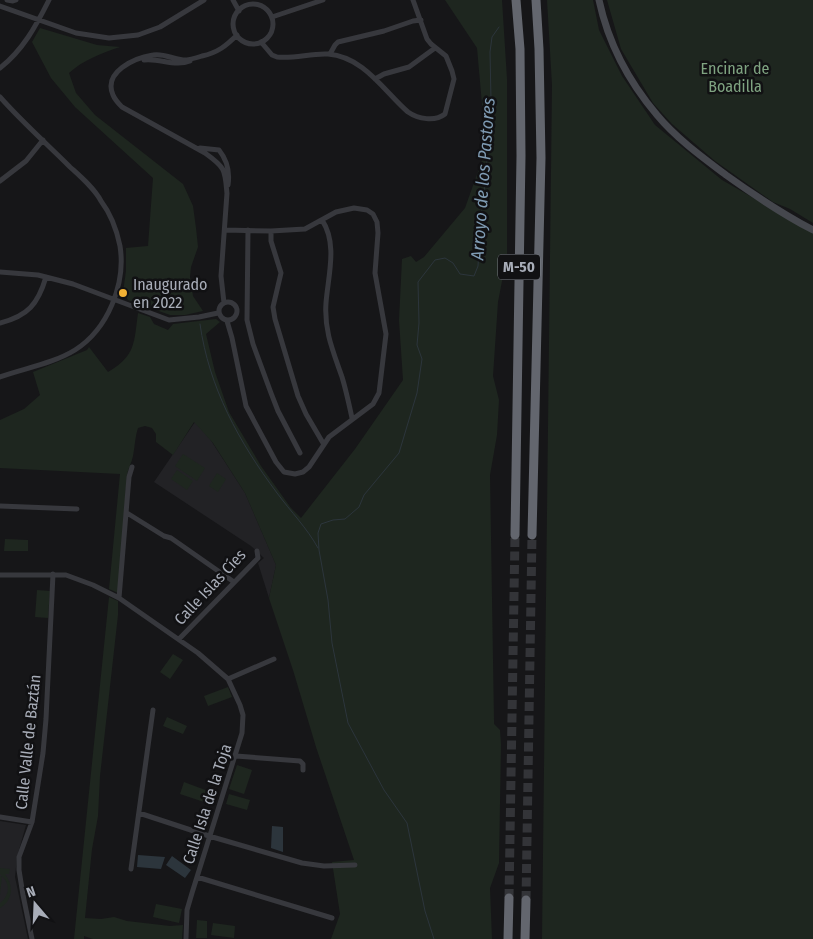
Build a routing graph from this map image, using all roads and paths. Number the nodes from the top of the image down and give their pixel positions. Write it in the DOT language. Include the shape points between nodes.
graph roads {
  1 [pos="1,0"];
  2 [pos="8,0"];
  3 [pos="16,0"];
  4 [pos="49,0"];
  5 [pos="204,0"];
  6 [pos="233,0"];
  7 [pos="323,0"];
  8 [pos="413,0"];
  9 [pos="516,0"];
  10 [pos="536,0"];
  11 [pos="599,0"];
  12 [pos="246,2"];
  13 [pos="0,6"];
  14 [pos="239,11"];
  15 [pos="272,17"];
  16 [pos="421,20"];
  17 [pos="38,21"];
  18 [pos="237,35"];
  19 [pos="261,42"];
  20 [pos="435,48"];
  21 [pos="330,54"];
  22 [pos="0,68"];
  23 [pos="375,79"];
  24 [pos="0,97"];
  25 [pos="43,140"];
  26 [pos="195,147"];
  27 [pos="0,181"];
  28 [pos="227,194"];
  29 [pos="322,220"];
  30 [pos="224,230"];
  31 [pos="248,230"];
  32 [pos="813,230"];
  33 [pos="271,231"];
  34 [pos="0,272"];
  35 [pos="46,277"];
  36 [pos="114,300"];
  37 [pos="224,303"];
  38 [pos="218,312"];
  39 [pos="227,321"];
  40 [pos="0,323"];
  41 [pos="0,377"];
  42 [pos="352,418"];
  43 [pos="324,443"];
  44 [pos="300,453"];
  45 [pos="132,467"];
  46 [pos="0,506"];
  47 [pos="77,509"];
  48 [pos="127,513"];
  49 [pos="515,535"];
  50 [pos="532,535"];
  51 [pos="257,551"];
  52 [pos="53,574"];
  53 [pos="0,575"];
  54 [pos="234,582"];
  55 [pos="119,598"];
  56 [pos="179,639"];
  57 [pos="274,659"];
  58 [pos="228,678"];
  59 [pos="153,710"];
  60 [pos="236,756"];
  61 [pos="303,770"];
  62 [pos="139,813"];
  63 [pos="0,817"];
  64 [pos="32,822"];
  65 [pos="209,836"];
  66 [pos="355,865"];
  67 [pos="131,869"];
  68 [pos="197,877"];
  69 [pos="509,898"];
  70 [pos="526,900"];
  71 [pos="332,918"];
  72 [pos="32,939"];
  73 [pos="186,939"];
  74 [pos="508,939"];
  75 [pos="525,939"];
  1 -- 13 [label="street"];
  2 -- 3 [label="street"];
  4 -- 17 [label="street"];
  5 -- 17 [label="street" via="160,28 127,37 94,37"];
  6 -- 14 [label="street"];
  7 -- 15 [label="street"];
  8 -- 16 [label="street"];
  9 -- 49 [label="highway, M-50" via="521,156"];
  10 -- 50 [label="highway, M-50" via="540,158"];
  11 -- 32 [label="street" via="615,51 656,114 688,145 746,189"];
  12 -- 14 [label="street"];
  12 -- 15 [label="street" via="262,6"];
  13 -- 17 [label="street"];
  14 -- 18 [label="street" via="234,23"];
  15 -- 19 [label="street" via="272,31"];
  16 -- 20 [label="street" via="427,39"];
  16 -- 21 [label="street" via="338,42"];
  17 -- 22 [label="street" via="21,48"];
  18 -- 19 [label="street" via="248,43"];
  18 -- 26 [label="street" via="218,52 184,60 153,55 130,62 113,78 113,96 122,107"];
  19 -- 21 [label="street" via="277,58"];
  20 -- 23 [label="street" via="409,67"];
  20 -- 23 [label="street" via="449,61 454,80 448,107 442,117 414,116"];
  21 -- 23 [label="street" via="362,67"];
  24 -- 25 [label="street"];
  25 -- 27 [label="street" via="26,161"];
  25 -- 36 [label="street" via="101,200 115,230 120,247 120,280"];
  26 -- 28 [label="street" via="223,167"];
  26 -- 28 [label="street" via="219,150 225,157 229,178"];
  28 -- 30 [label="street"];
  29 -- 33 [label="street" via="305,229"];
  29 -- 42 [label="street" via="327,227 331,256 326,324"];
  29 -- 42 [label="street" via="336,212 354,208 373,214 377,222 375,273 386,334 383,365 379,393 373,404"];
  30 -- 31 [label="street"];
  30 -- 37 [label="street" via="221,276"];
  31 -- 33 [label="street"];
  31 -- 44 [label="street" via="247,320 278,411"];
  33 -- 43 [label="street" via="281,273 273,307 275,319 298,396"];
  34 -- 35 [label="street"];
  35 -- 36 [label="street"];
  35 -- 40 [label="street" via="32,308 21,316"];
  36 -- 38 [label="street" via="169,320"];
  36 -- 41 [label="street" via="96,330 77,349 54,361"];
  37 -- 38 [label="street"];
  37 -- 39 [label="street" via="229,302 237,310 236,315"];
  38 -- 39 [label="street"];
  39 -- 43 [label="street" via="244,399 276,462 284,472 303,472 309,468"];
  42 -- 43 [label="street"];
  45 -- 48 [label="street"];
  46 -- 47 [label="street"];
  48 -- 54 [label="street" via="171,538"];
  48 -- 55 [label="street"];
  51 -- 54 [label="street, Calle Islas Cíes" via="258,558"];
  52 -- 53 [label="street, Calle Isla de la Toja"];
  52 -- 55 [label="street, Calle Isla de la Toja" via="78,579"];
  52 -- 64 [label="street, Calle Valle de Baztán" via="46,719"];
  54 -- 56 [label="street, Calle Islas Cíes"];
  55 -- 56 [label="street, Calle Isla de la Toja"];
  56 -- 58 [label="street, Calle Isla de la Toja"];
  57 -- 58 [label="street"];
  58 -- 60 [label="street, Calle Isla de la Toja" via="243,715"];
  59 -- 62 [label="street"];
  60 -- 61 [label="street" via="300,761"];
  60 -- 65 [label="street, Calle Isla de la Toja"];
  62 -- 65 [label="street"];
  62 -- 67 [label="street"];
  63 -- 64 [label="street"];
  64 -- 72 [label="street, Calle Valle de Baztán" via="19,863"];
  65 -- 66 [label="street" via="302,863"];
  65 -- 68 [label="street, Calle Isla de la Toja"];
  68 -- 71 [label="street"];
  68 -- 73 [label="street, Calle Isla de la Toja" via="187,910"];
  69 -- 74 [label="highway"];
  70 -- 75 [label="highway"];
}
